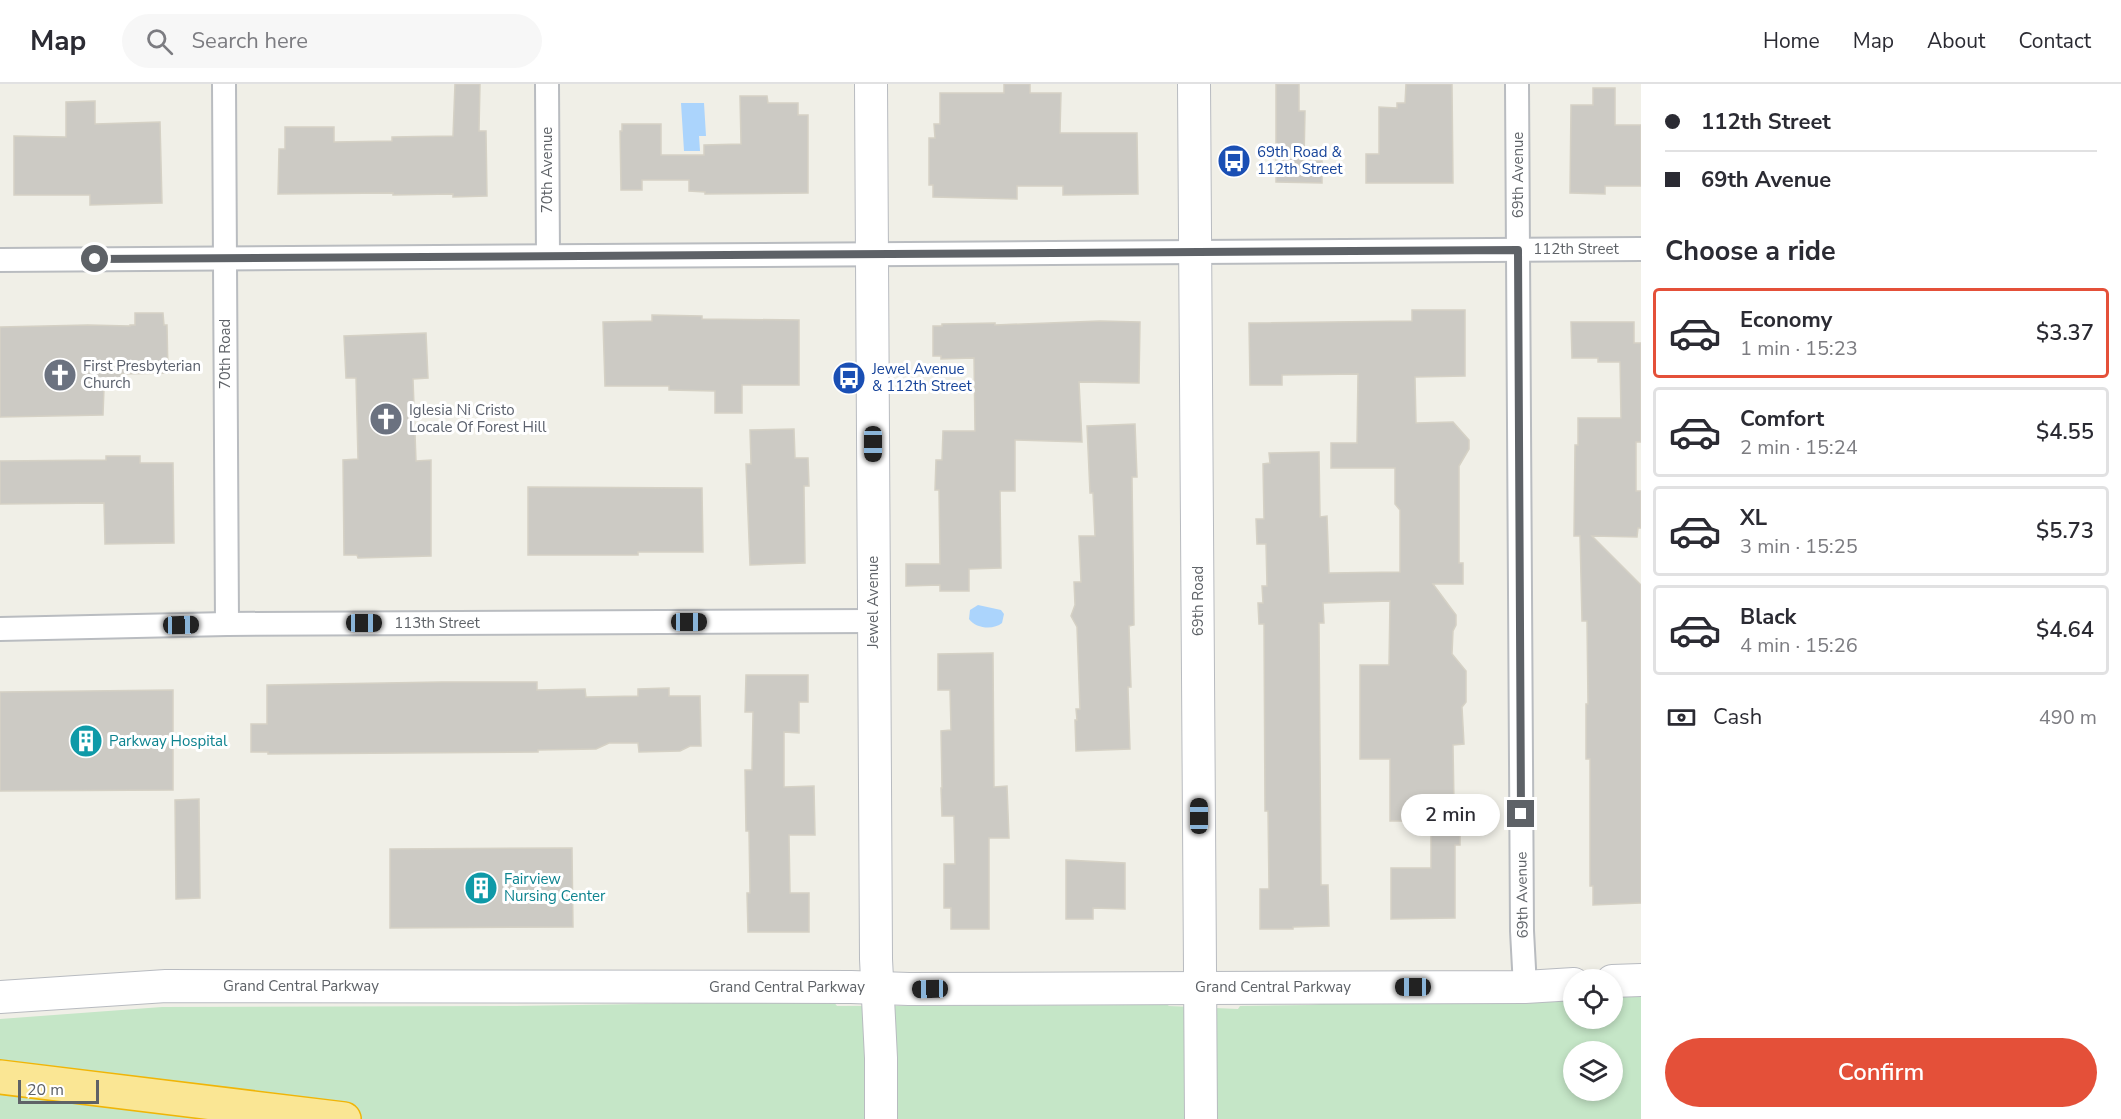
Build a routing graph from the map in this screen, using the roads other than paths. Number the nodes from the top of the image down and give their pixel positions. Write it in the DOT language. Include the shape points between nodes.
graph roads {
  1 [pos="224,84"];
  2 [pos="547,84"];
  3 [pos="871,84"];
  4 [pos="1194,84"];
  5 [pos="1517,84"];
  6 [pos="1641,249"];
  7 [pos="1518,250"];
  8 [pos="1195,252"];
  9 [pos="872,254"];
  10 [pos="548,256"];
  11 [pos="225,259"];
  12 [pos="0,260"];
  13 [pos="873,621"];
  14 [pos="227,624"];
  15 [pos="0,628"];
  16 [pos="1641,980"];
  17 [pos="1623,981"];
  18 [pos="1563,985"];
  19 [pos="1200,987"];
  20 [pos="1525,987"];
  21 [pos="878,988"];
  22 [pos="0,997"];
  23 [pos="0,1077"];
  24 [pos="1201,1108"];
  25 [pos="344,1119"];
  26 [pos="881,1119"];
  1 -- 11 [label="street, 70th Road"];
  2 -- 10 [label="street, 70th Avenue"];
  3 -- 9 [label="street, Jewel Avenue"];
  4 -- 8 [label="street, 69th Road"];
  5 -- 7 [label="street, 69th Avenue"];
  6 -- 7 [label="street, 112th Street"];
  7 -- 8 [label="street, 112th Street"];
  7 -- 20 [label="street, 69th Avenue"];
  8 -- 9 [label="street, 112th Street"];
  8 -- 19 [label="street, 69th Road"];
  9 -- 10 [label="street, 112th Street"];
  9 -- 13 [label="street, Jewel Avenue"];
  10 -- 11 [label="street, 112th Street"];
  11 -- 12 [label="street, 112th Street"];
  11 -- 14 [label="street, 70th Road"];
  13 -- 14 [label="street, 113th Street"];
  13 -- 21 [label="street, Jewel Avenue"];
  14 -- 15 [label="street, 113th Street"];
  16 -- 17 [label="street"];
  18 -- 20 [label="street, Grand Central Parkway"];
  19 -- 20 [label="street, Grand Central Parkway"];
  19 -- 21 [label="street, Grand Central Parkway"];
  19 -- 24 [label="street, 69th Road"];
  21 -- 22 [label="street, Grand Central Parkway" via="166,986"];
  21 -- 26 [label="street, Jewel Avenue"];
  23 -- 25 [label="highway"];
}
